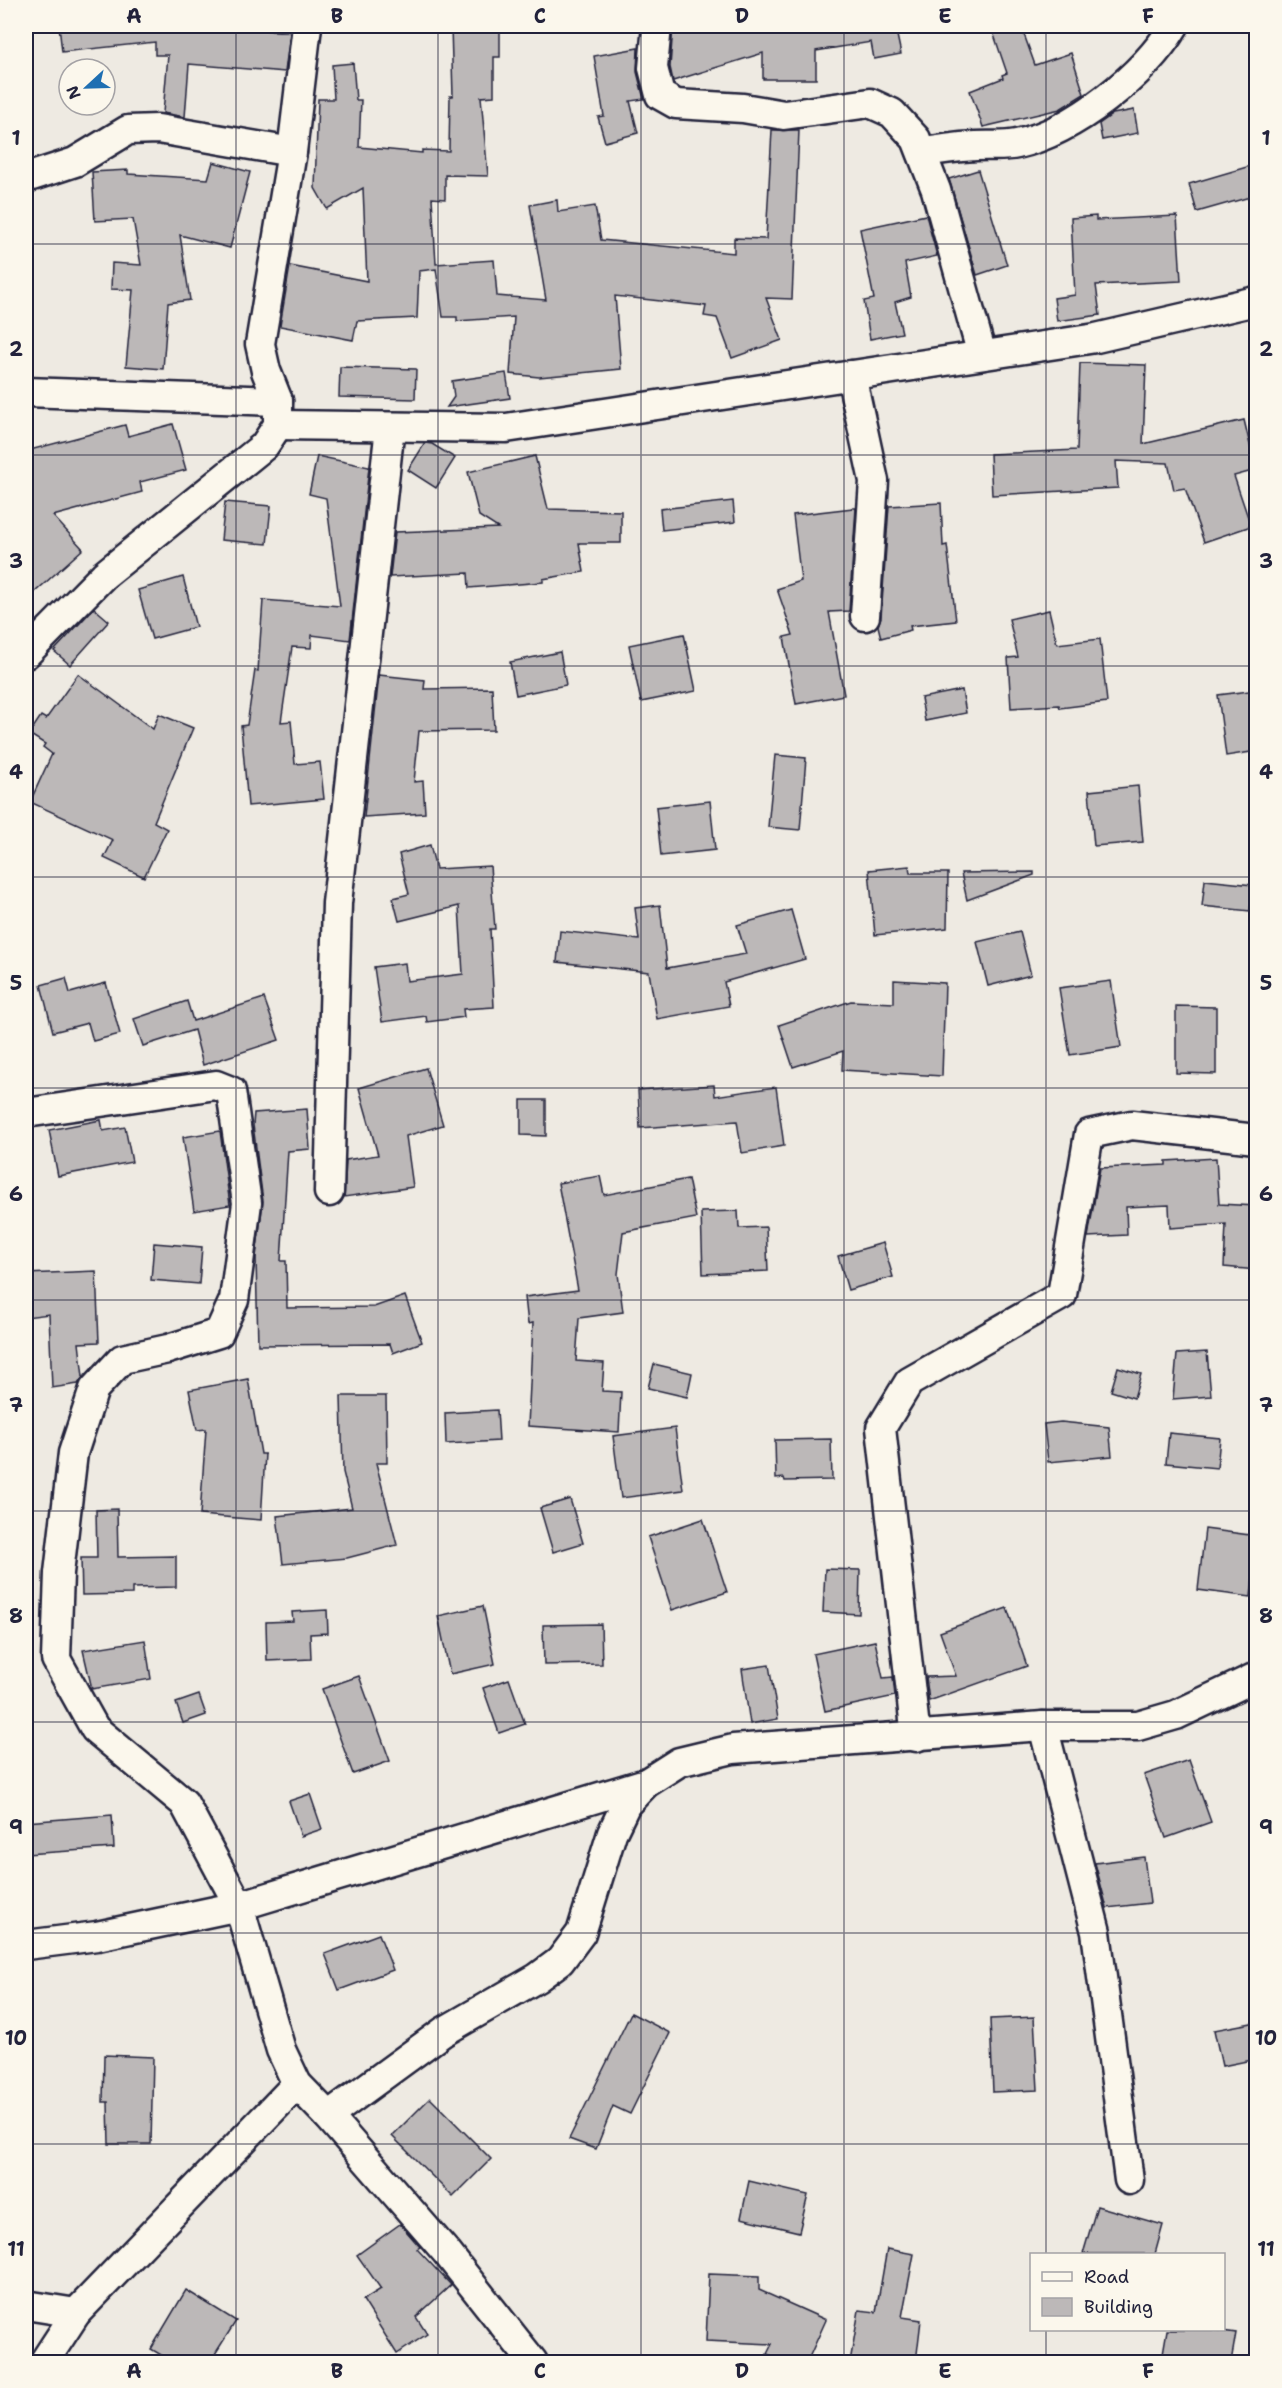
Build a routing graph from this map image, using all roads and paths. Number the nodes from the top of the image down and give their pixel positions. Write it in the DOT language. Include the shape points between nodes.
graph roads {
  1 [pos="307,26"];
  2 [pos="657,26"];
  3 [pos="1174,26"];
  4 [pos="292,152"];
  5 [pos="922,153"];
  6 [pos="26,178"];
  7 [pos="1257,302"];
  8 [pos="982,355"];
  9 [pos="851,375"];
  10 [pos="26,392"];
  11 [pos="278,413"];
  12 [pos="390,427"];
  13 [pos="866,616"];
  14 [pos="26,654"];
  15 [pos="26,1113"];
  16 [pos="1257,1138"];
  17 [pos="329,1192"];
  18 [pos="1257,1677"];
  19 [pos="1043,1726"];
  20 [pos="916,1737"];
  21 [pos="646,1783"];
  22 [pos="239,1905"];
  23 [pos="26,1945"];
  24 [pos="297,2084"];
  25 [pos="328,2116"];
  26 [pos="1129,2180"];
  27 [pos="26,2305"];
  28 [pos="76,2313"];
  29 [pos="44,2362"];
  30 [pos="533,2362"];
  1 -- 4 [label="street"];
  2 -- 5 [label="street" via="653,68 660,95 676,104 784,114 870,103 892,113 916,139"];
  3 -- 5 [label="street" via="1154,54 1119,85 1084,114 1051,134 1015,145 952,147"];
  4 -- 6 [label="street" via="158,129 128,130 75,162"];
  4 -- 11 [label="street" via="260,344"];
  5 -- 8 [label="street"];
  7 -- 8 [label="street" via="1096,338"];
  8 -- 9 [label="street"];
  9 -- 12 [label="street" via="506,428"];
  9 -- 13 [label="street" via="874,481"];
  10 -- 11 [label="street"];
  11 -- 12 [label="street"];
  11 -- 14 [label="street" via="264,446 104,574"];
  12 -- 17 [label="street" via="337,903"];
  15 -- 22 [label="street" via="216,1085 231,1091 247,1203 234,1300 219,1333 122,1359 93,1389 73,1453 58,1573 56,1659 95,1730 184,1803"];
  16 -- 20 [label="street" via="1132,1125 1089,1134 1062,1295 909,1382 881,1428"];
  18 -- 19 [label="street" via="1176,1715 1138,1726"];
  19 -- 20 [label="street"];
  19 -- 26 [label="street" via="1096,1932"];
  20 -- 21 [label="street" via="733,1749 679,1762"];
  21 -- 22 [label="street"];
  21 -- 25 [label="street" via="626,1804 612,1833 581,1933 560,1961 443,2032"];
  22 -- 23 [label="street" via="97,1935"];
  22 -- 24 [label="street" via="281,2050"];
  24 -- 25 [label="street"];
  24 -- 28 [label="street"];
  25 -- 30 [label="street" via="447,2253"];
  27 -- 28 [label="street"];
  28 -- 29 [label="street"];
}
